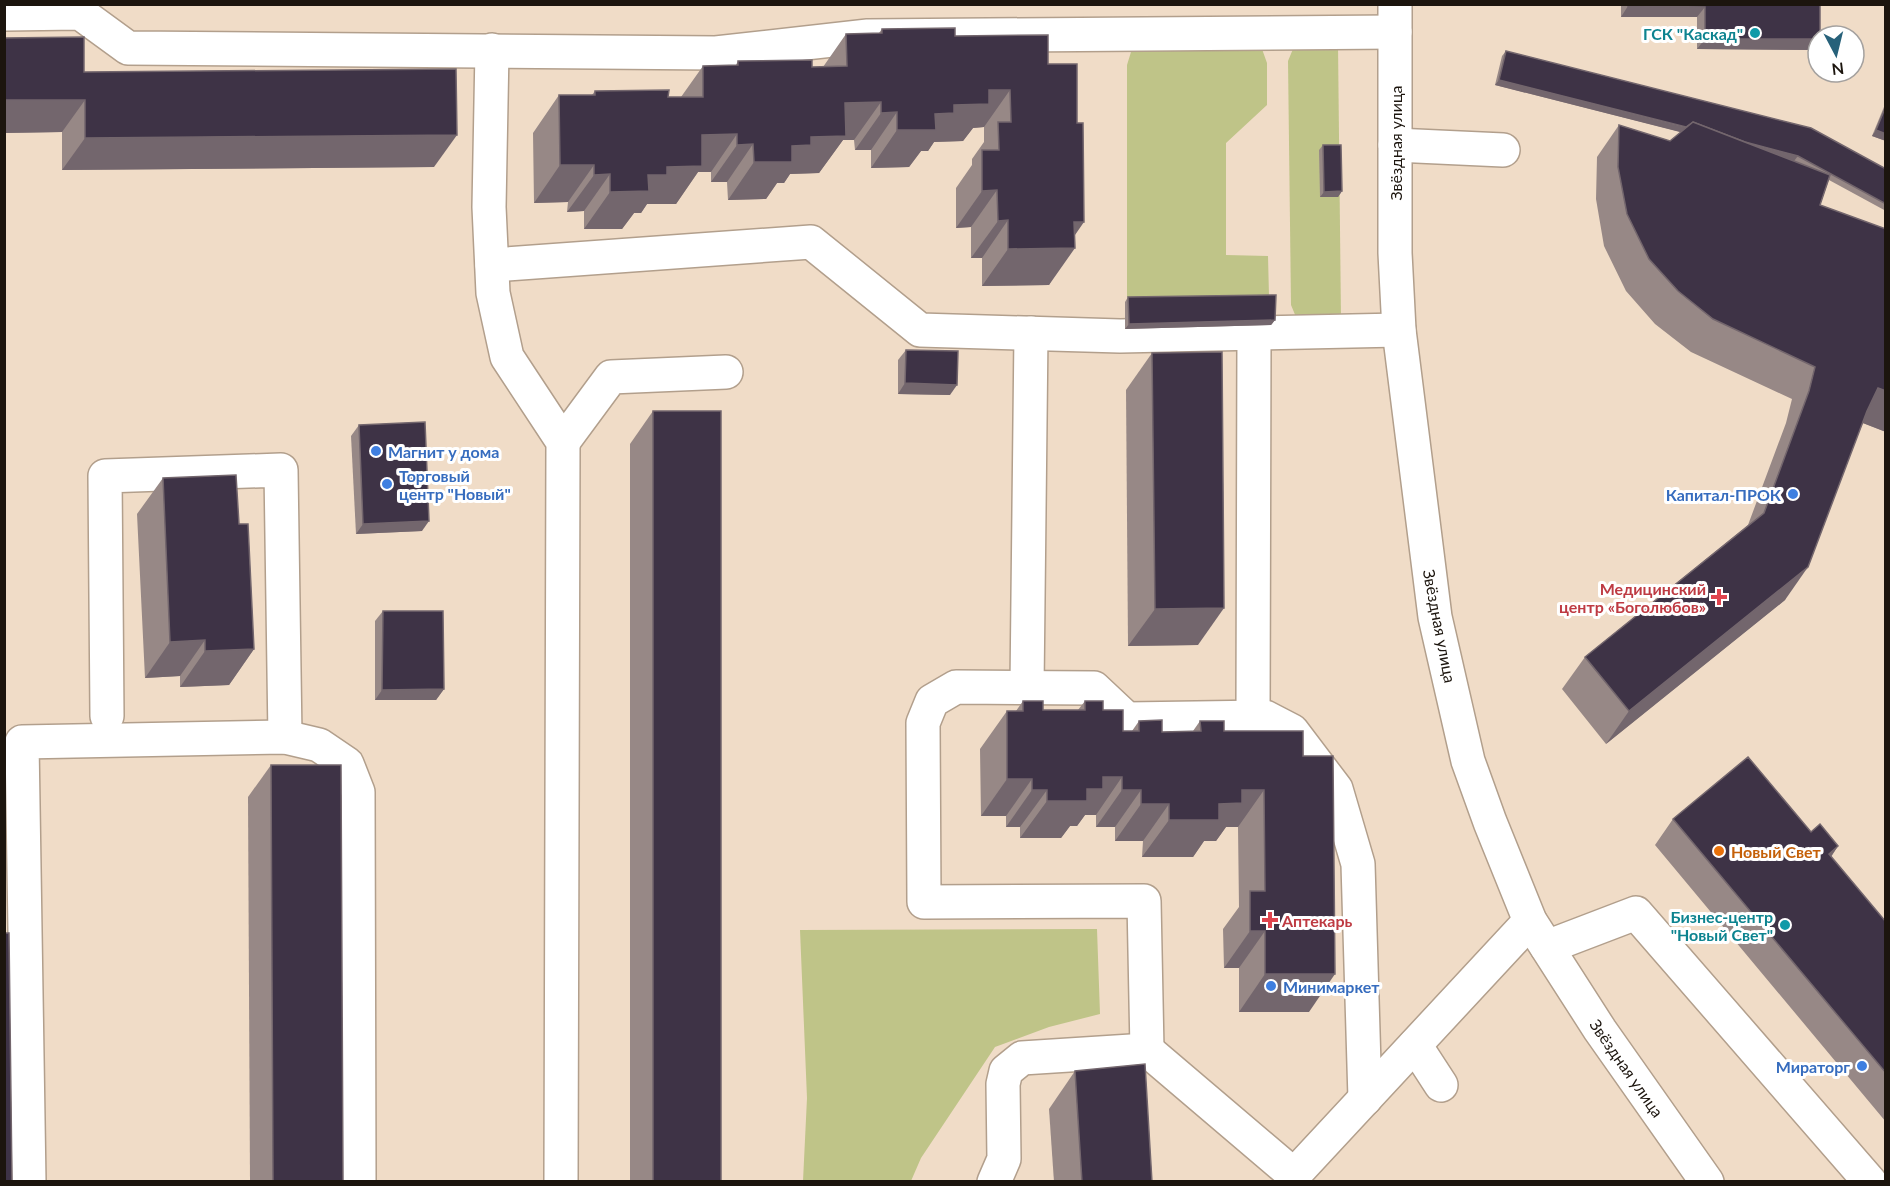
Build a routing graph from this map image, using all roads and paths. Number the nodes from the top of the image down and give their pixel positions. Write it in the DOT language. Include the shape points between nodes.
graph roads {
  1 [pos="4,14"];
  2 [pos="1395,18"];
  3 [pos="492,50"];
  4 [pos="1395,145"];
  5 [pos="1503,150"];
  6 [pos="492,265"];
  7 [pos="1398,330"];
  8 [pos="1031,333"];
  9 [pos="1254,333"];
  10 [pos="726,372"];
  11 [pos="563,442"];
  12 [pos="1028,687"];
  13 [pos="106,716"];
  14 [pos="1253,717"];
  15 [pos="285,737"];
  16 [pos="1538,934"];
  17 [pos="1415,1045"];
  18 [pos="1147,1050"];
  19 [pos="1441,1085"];
  20 [pos="1365,1099"];
  21 [pos="1293,1178"];
  22 [pos="29,1182"];
  23 [pos="359,1182"];
  24 [pos="561,1182"];
  25 [pos="994,1182"];
  26 [pos="1707,1182"];
  27 [pos="1870,1182"];
  1 -- 3 [label="main road" via="80,13 128,48"];
  2 -- 3 [label="main road" via="868,36 716,53"];
  2 -- 4 [label="main road, Звёздная улица"];
  3 -- 6 [label="main road"];
  4 -- 5 [label="main road"];
  4 -- 7 [label="main road, Звёздная улица"];
  6 -- 8 [label="main road" via="811,242 920,330"];
  6 -- 11 [label="main road" via="507,357"];
  7 -- 9 [label="main road"];
  7 -- 16 [label="main road, Звёздная улица" via="1435,617 1468,761"];
  8 -- 9 [label="main road"];
  8 -- 12 [label="main road"];
  9 -- 14 [label="main road"];
  10 -- 11 [label="main road" via="611,377"];
  11 -- 24 [label="main road"];
  12 -- 14 [label="main road" via="1094,688 1126,719"];
  12 -- 18 [label="main road" via="956,687 932,701 923,723 924,902 1144,901"];
  13 -- 15 [label="main road" via="105,476 281,470"];
  14 -- 20 [label="main road" via="1265,717 1292,731 1336,789 1358,864"];
  15 -- 22 [label="main road" via="22,742"];
  15 -- 23 [label="main road" via="319,745 346,764 358,792"];
  16 -- 17 [label="main road"];
  16 -- 26 [label="main road, Звёздная улица"];
  16 -- 27 [label="main road" via="1636,913"];
  17 -- 19 [label="main road"];
  17 -- 20 [label="main road"];
  18 -- 21 [label="main road"];
  18 -- 25 [label="main road" via="1022,1058 1006,1071 1004,1159"];
  20 -- 21 [label="main road"];
}
